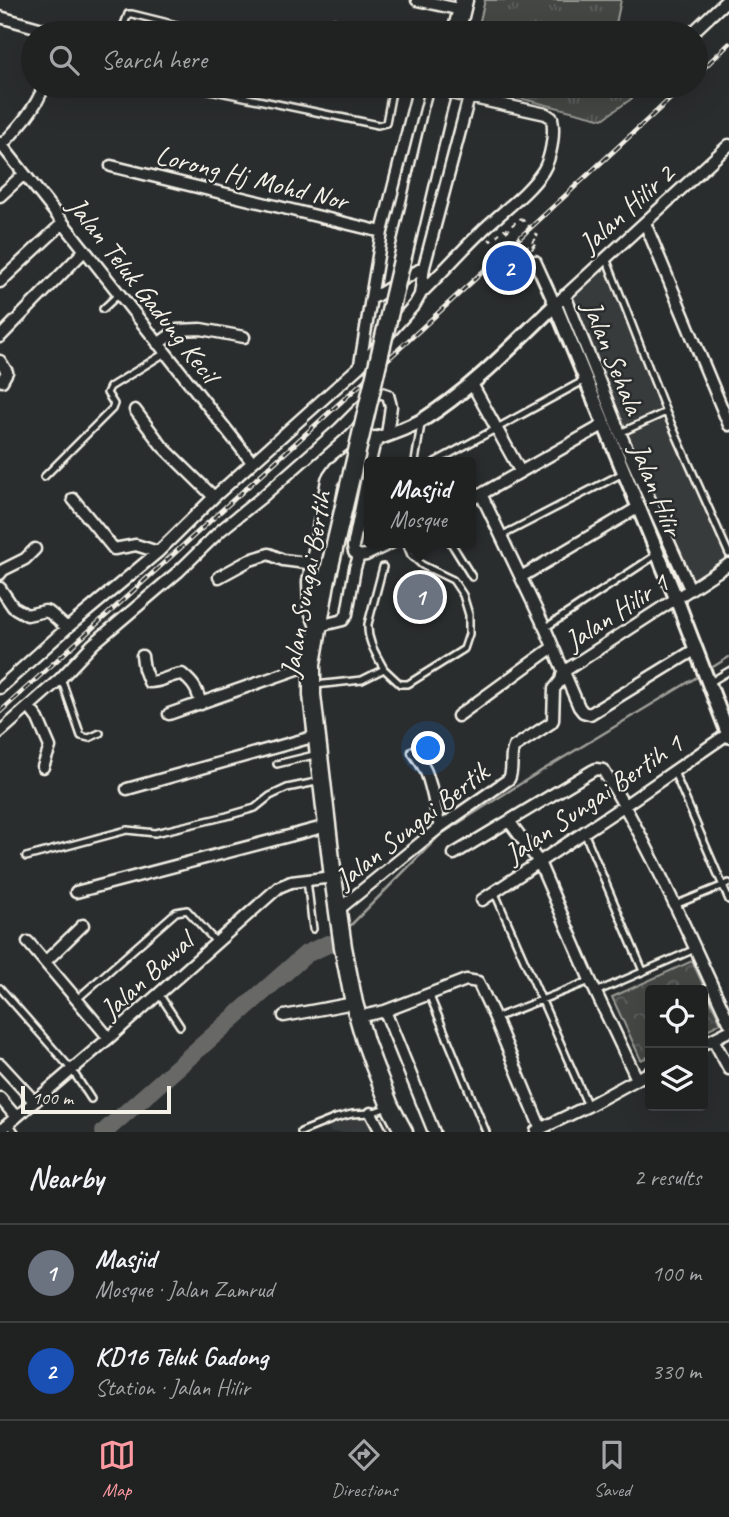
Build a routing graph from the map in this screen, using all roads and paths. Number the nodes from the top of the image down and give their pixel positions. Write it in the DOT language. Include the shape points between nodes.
graph roads {
  1 [pos="417,0"];
  2 [pos="724,1"];
  3 [pos="463,5"];
  4 [pos="0,17"];
  5 [pos="124,21"];
  6 [pos="160,21"];
  7 [pos="704,21"];
  8 [pos="21,23"];
  9 [pos="40,98"];
  10 [pos="249,98"];
  11 [pos="391,98"];
  12 [pos="415,98"];
  13 [pos="440,98"];
  14 [pos="469,98"];
  15 [pos="473,98"];
  16 [pos="1,145"];
  17 [pos="728,150"];
  18 [pos="111,166"];
  19 [pos="24,174"];
  20 [pos="0,196"];
  21 [pos="63,223"];
  22 [pos="645,223"];
  23 [pos="506,231"];
  24 [pos="382,232"];
  25 [pos="85,250"];
  26 [pos="523,252"];
  27 [pos="606,258"];
  28 [pos="521,260"];
  29 [pos="535,261"];
  30 [pos="424,267"];
  31 [pos="509,268"];
  32 [pos="0,282"];
  33 [pos="120,293"];
  34 [pos="419,295"];
  35 [pos="565,295"];
  36 [pos="371,299"];
  37 [pos="555,305"];
  38 [pos="103,309"];
  39 [pos="0,337"];
  40 [pos="244,337"];
  41 [pos="158,344"];
  42 [pos="165,353"];
  43 [pos="0,361"];
  44 [pos="360,366"];
  45 [pos="586,380"];
  46 [pos="2,381"];
  47 [pos="472,384"];
  48 [pos="135,410"];
  49 [pos="666,412"];
  50 [pos="422,421"];
  51 [pos="605,424"];
  52 [pos="729,425"];
  53 [pos="496,428"];
  54 [pos="620,433"];
  55 [pos="381,438"];
  56 [pos="372,457"];
  57 [pos="416,457"];
  58 [pos="444,457"];
  59 [pos="252,462"];
  60 [pos="520,471"];
  61 [pos="624,472"];
  62 [pos="44,477"];
  63 [pos="364,494"];
  64 [pos="481,494"];
  65 [pos="214,496"];
  66 [pos="476,497"];
  67 [pos="73,499"];
  68 [pos="639,508"];
  69 [pos="501,536"];
  70 [pos="381,548"];
  71 [pos="408,548"];
  72 [pos="454,548"];
  73 [pos="35,549"];
  74 [pos="159,552"];
  75 [pos="657,554"];
  76 [pos="729,554"];
  77 [pos="359,556"];
  78 [pos="314,564"];
  79 [pos="729,564"];
  80 [pos="383,567"];
  81 [pos="0,573"];
  82 [pos="219,577"];
  83 [pos="472,577"];
  84 [pos="521,577"];
  85 [pos="0,588"];
  86 [pos="690,589"];
  87 [pos="676,598"];
  88 [pos="319,626"];
  89 [pos="67,628"];
  90 [pos="545,628"];
  91 [pos="553,647"];
  92 [pos="696,649"];
  93 [pos="142,656"];
  94 [pos="313,664"];
  95 [pos="384,669"];
  96 [pos="729,671"];
  97 [pos="563,672"];
  98 [pos="706,676"];
  99 [pos="61,678"];
  100 [pos="312,685"];
  101 [pos="0,688"];
  102 [pos="201,704"];
  103 [pos="29,706"];
  104 [pos="169,714"];
  105 [pos="458,716"];
  106 [pos="0,733"];
  107 [pos="100,733"];
  108 [pos="729,734"];
  109 [pos="316,736"];
  110 [pos="414,752"];
  111 [pos="318,754"];
  112 [pos="277,764"];
  113 [pos="43,767"];
  114 [pos="674,772"];
  115 [pos="322,780"];
  116 [pos="127,789"];
  117 [pos="625,805"];
  118 [pos="509,821"];
  119 [pos="327,826"];
  120 [pos="440,827"];
  121 [pos="584,832"];
  122 [pos="454,854"];
  123 [pos="26,857"];
  124 [pos="539,862"];
  125 [pos="333,877"];
  126 [pos="307,880"];
  127 [pos="726,884"];
  128 [pos="494,891"];
  129 [pos="76,892"];
  130 [pos="482,900"];
  131 [pos="729,900"];
  132 [pos="675,905"];
  133 [pos="338,910"];
  134 [pos="83,925"];
  135 [pos="313,929"];
  136 [pos="29,942"];
  137 [pos="216,942"];
  138 [pos="695,949"];
  139 [pos="45,962"];
  140 [pos="643,971"];
  141 [pos="590,980"];
  142 [pos="0,988"];
  143 [pos="596,992"];
  144 [pos="159,994"];
  145 [pos="429,994"];
  146 [pos="76,1000"];
  147 [pos="543,1000"];
  148 [pos="356,1010"];
  149 [pos="385,1011"];
  150 [pos="284,1016"];
  151 [pos="495,1018"];
  152 [pos="729,1021"];
  153 [pos="180,1027"];
  154 [pos="729,1031"];
  155 [pos="108,1038"];
  156 [pos="713,1039"];
  157 [pos="708,1042"];
  158 [pos="0,1064"];
  159 [pos="729,1069"];
  160 [pos="72,1070"];
  161 [pos="645,1075"];
  162 [pos="637,1079"];
  163 [pos="0,1098"];
  164 [pos="91,1099"];
  165 [pos="34,1101"];
  166 [pos="390,1106"];
  167 [pos="588,1106"];
  168 [pos="371,1113"];
  169 [pos="323,1123"];
  170 [pos="14,1124"];
  171 [pos="0,1131"];
  172 [pos="538,1131"];
  173 [pos="301,1132"];
  174 [pos="327,1132"];
  175 [pos="381,1132"];
  176 [pos="404,1132"];
  177 [pos="435,1132"];
  178 [pos="485,1132"];
  1 -- 3 [label="street"];
  2 -- 7 [label="street"];
  4 -- 8 [label="street"];
  5 -- 6 [label="lane" via="132,14"];
  9 -- 16 [label="street"];
  10 -- 11 [label="lane" via="378,125 386,123"];
  12 -- 24 [label="street"];
  13 -- 88 [label="main road, Jalan Sungai Bertih, bridge"];
  14 -- 30 [label="street"];
  15 -- 34 [label="street" via="552,118 551,149 534,183"];
  16 -- 19 [label="street, Jalan Teluk Gadung Kecil"];
  17 -- 22 [label="street, Jalan Hilir 2"];
  18 -- 24 [label="street, Lorong Hj Mohd Nor"];
  19 -- 20 [label="street"];
  19 -- 21 [label="street, Jalan Teluk Gadung Kecil"];
  21 -- 25 [label="street, Jalan Teluk Gadung Kecil"];
  21 -- 32 [label="street"];
  22 -- 27 [label="street, Jalan Hilir 2"];
  22 -- 52 [label="street"];
  23 -- 26 [label="path, bridge" via="521,218 539,237"];
  24 -- 36 [label="street"];
  25 -- 33 [label="street, Jalan Teluk Gadung Kecil"];
  25 -- 39 [label="street"];
  26 -- 29 [label="path" via="536,243 526,255"];
  26 -- 31 [label="path"];
  26 -- 31 [label="path" via="519,247 503,262"];
  27 -- 35 [label="street, Jalan Hilir 2"];
  27 -- 49 [label="lane"];
  28 -- 31 [label="path"];
  29 -- 37 [label="street, Jalan Hilir"];
  30 -- 34 [label="street"];
  30 -- 36 [label="street"];
  33 -- 38 [label="lane"];
  33 -- 41 [label="street, Jalan Teluk Gadung Kecil"];
  34 -- 44 [label="street"];
  35 -- 37 [label="street, Jalan Hilir 2"];
  35 -- 54 [label="street, Jalan Sehala"];
  36 -- 44 [label="street"];
  37 -- 45 [label="street, Jalan Hilir"];
  37 -- 47 [label="street"];
  40 -- 41 [label="street" via="177,330"];
  41 -- 42 [label="street, Jalan Teluk Gadung Kecil"];
  42 -- 59 [label="street, Jalan Teluk Gadung Kecil"];
  42 -- 62 [label="lane" via="107,390 112,409"];
  43 -- 46 [label="street" via="7,372"];
  44 -- 59 [label="street"];
  45 -- 51 [label="street, Jalan Hilir"];
  45 -- 53 [label="lane"];
  47 -- 50 [label="street"];
  47 -- 53 [label="street"];
  48 -- 65 [label="street" via="162,446"];
  49 -- 54 [label="lane"];
  49 -- 76 [label="lane"];
  50 -- 55 [label="street"];
  50 -- 57 [label="lane"];
  51 -- 60 [label="street"];
  51 -- 61 [label="street, Jalan Hilir"];
  53 -- 58 [label="lane"];
  53 -- 60 [label="street"];
  54 -- 86 [label="street, Jalan Sehala"];
  55 -- 56 [label="street"];
  55 -- 78 [label="main road" via="330,480"];
  55 -- 99 [label="street" via="391,406 388,395 375,393 340,429 102,636"];
  59 -- 65 [label="street"];
  60 -- 64 [label="street"];
  61 -- 68 [label="street, Jalan Hilir"];
  61 -- 69 [label="lane"];
  63 -- 77 [label="street" via="354,547"];
  64 -- 66 [label="street"];
  64 -- 69 [label="street"];
  65 -- 74 [label="street"];
  67 -- 74 [label="street" via="114,548 136,545"];
  68 -- 75 [label="street, Jalan Hilir"];
  68 -- 84 [label="street"];
  69 -- 84 [label="street"];
  70 -- 77 [label="street"];
  71 -- 95 [label="lane" via="422,565 453,580 469,615 469,634 464,649 408,684 400,684"];
  72 -- 83 [label="lane"];
  73 -- 81 [label="street"];
  74 -- 89 [label="street"];
  75 -- 87 [label="street, Jalan Hilir"];
  75 -- 90 [label="lane"];
  77 -- 88 [label="street" via="347,614 343,620"];
  78 -- 82 [label="street" via="283,561 269,554"];
  78 -- 88 [label="main road" via="311,598"];
  79 -- 86 [label="street, Jalan Hilir 1"];
  80 -- 95 [label="lane" via="368,631"];
  84 -- 90 [label="street"];
  85 -- 89 [label="street" via="13,607 27,615 45,611"];
  86 -- 87 [label="street, Jalan Hilir 1"];
  87 -- 92 [label="street, Jalan Hilir"];
  87 -- 97 [label="street, Jalan Hilir 1"];
  88 -- 94 [label="main road, Jalan Sungai Bertih"];
  89 -- 101 [label="street"];
  90 -- 91 [label="street"];
  91 -- 97 [label="street"];
  91 -- 105 [label="street"];
  92 -- 97 [label="street" via="590,714 579,707"];
  92 -- 98 [label="street, Jalan Hilir"];
  93 -- 102 [label="street" via="149,682 182,674 197,689"];
  94 -- 100 [label="main road, Jalan Sungai Bertih"];
  94 -- 102 [label="street"];
  95 -- 100 [label="lane" via="362,680"];
  96 -- 98 [label="lane"];
  97 -- 120 [label="street, Jalan Sungai Bertik" via="554,689 553,720 514,747 509,779"];
  98 -- 108 [label="street, Jalan Hilir"];
  99 -- 103 [label="street"];
  99 -- 107 [label="lane" via="81,736"];
  100 -- 109 [label="main road, Jalan Sungai Bertih"];
  102 -- 104 [label="street"];
  103 -- 106 [label="street"];
  103 -- 113 [label="street" via="50,747"];
  108 -- 114 [label="street, Jalan Sungai Bertih 1"];
  109 -- 111 [label="main road, Jalan Sungai Bertih"];
  109 -- 116 [label="street"];
  110 -- 120 [label="street" via="426,772"];
  111 -- 112 [label="lane"];
  111 -- 115 [label="main road, Jalan Sungai Bertih"];
  114 -- 117 [label="street, Jalan Sungai Bertih 1"];
  114 -- 127 [label="lane"];
  115 -- 119 [label="main road, Jalan Sungai Bertih"];
  115 -- 123 [label="lane" via="287,788 254,808 227,816 155,833 127,830"];
  117 -- 118 [label="street" via="603,770 596,769"];
  117 -- 121 [label="street, Jalan Sungai Bertih 1"];
  117 -- 132 [label="street"];
  118 -- 122 [label="street"];
  118 -- 124 [label="street"];
  119 -- 125 [label="main road, Jalan Sungai Bertih"];
  119 -- 129 [label="street"];
  120 -- 133 [label="street, Jalan Sungai Bertik"];
  121 -- 124 [label="street, Jalan Sungai Bertih 1"];
  121 -- 140 [label="lane"];
  124 -- 128 [label="street, Jalan Sungai Bertih 1"];
  124 -- 141 [label="street"];
  125 -- 126 [label="street, Jalan Bawal"];
  125 -- 133 [label="main road, Jalan Sungai Bertih"];
  126 -- 135 [label="lane"];
  126 -- 137 [label="street, Jalan Bawal" via="279,887"];
  127 -- 131 [label="lane"];
  127 -- 132 [label="lane"];
  128 -- 130 [label="street, Jalan Sungai Bertih 1"];
  128 -- 147 [label="lane"];
  132 -- 138 [label="street"];
  133 -- 148 [label="main road, Jalan Sungai Bertih"];
  134 -- 139 [label="street"];
  136 -- 139 [label="street"];
  137 -- 144 [label="street, Jalan Bawal"];
  137 -- 146 [label="lane" via="187,910 176,912"];
  138 -- 140 [label="lane"];
  138 -- 152 [label="street"];
  139 -- 146 [label="street"];
  140 -- 143 [label="lane"];
  141 -- 143 [label="street"];
  141 -- 147 [label="lane"];
  142 -- 160 [label="lane"];
  143 -- 162 [label="street"];
  144 -- 153 [label="lane"];
  144 -- 155 [label="street, Jalan Bawal"];
  145 -- 149 [label="street"];
  145 -- 151 [label="street" via="473,980"];
  145 -- 178 [label="lane"];
  146 -- 155 [label="street"];
  147 -- 151 [label="lane"];
  147 -- 167 [label="lane"];
  148 -- 149 [label="street"];
  148 -- 150 [label="street"];
  148 -- 166 [label="main road, Jalan Sungai Bertih"];
  149 -- 177 [label="street"];
  151 -- 172 [label="street"];
  154 -- 156 [label="street"];
  155 -- 160 [label="street, Jalan Bawal"];
  156 -- 157 [label="street"];
  156 -- 159 [label="street"];
  158 -- 165 [label="street"];
  160 -- 164 [label="lane"];
  160 -- 165 [label="street, Jalan Bawal"];
  161 -- 162 [label="street"];
  162 -- 167 [label="street"];
  163 -- 170 [label="street"];
  165 -- 170 [label="street, Jalan Bawal"];
  166 -- 168 [label="lane"];
  166 -- 176 [label="main road, Jalan Sungai Bertih"];
  167 -- 172 [label="street"];
  168 -- 169 [label="lane"];
  168 -- 175 [label="street"];
  169 -- 173 [label="lane"];
  169 -- 174 [label="lane"];
  170 -- 171 [label="street, Jalan Bawal"];
}
